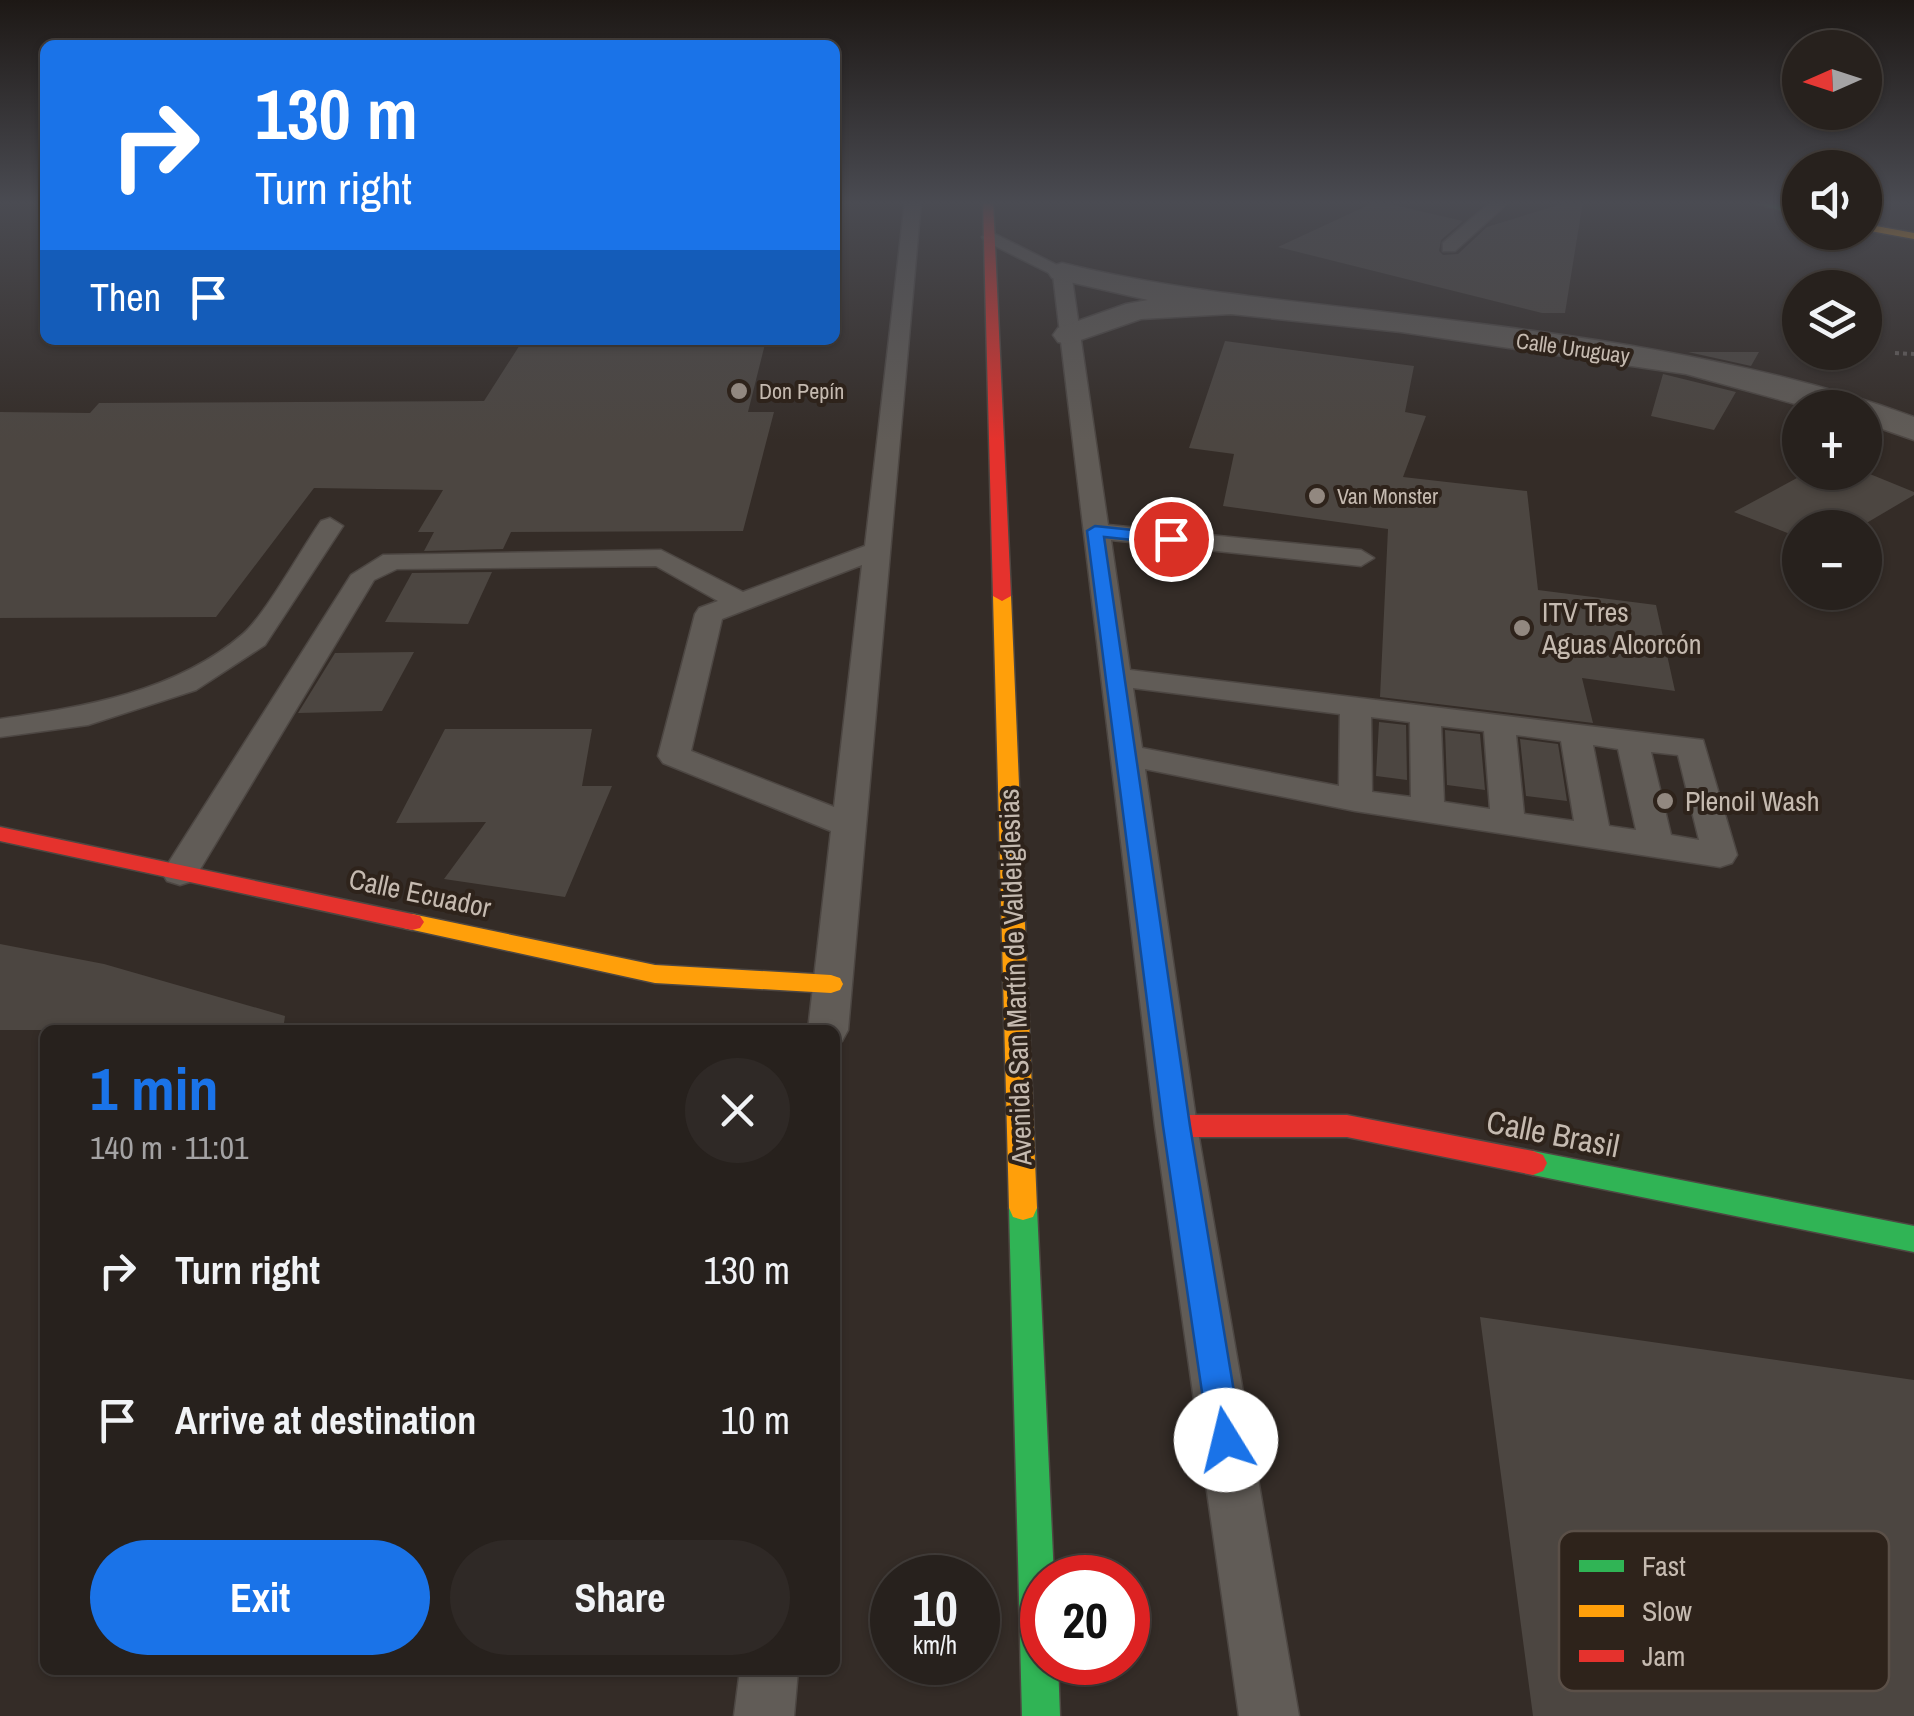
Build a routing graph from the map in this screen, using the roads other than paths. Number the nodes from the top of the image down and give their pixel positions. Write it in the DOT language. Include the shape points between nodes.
graph roads {
  1 [pos="905,281"];
  2 [pos="992,281"];
  3 [pos="1063,281"];
  4 [pos="1096,281"];
  5 [pos="1232,305"];
  6 [pos="1069,335"];
  7 [pos="1784,390"];
  8 [pos="1882,417"];
  9 [pos="1914,428"];
  10 [pos="330,526"];
  11 [pos="1095,531"];
  12 [pos="879,550"];
  13 [pos="1361,558"];
  14 [pos="740,601"];
  15 [pos="1115,678"];
  16 [pos="1356,706"];
  17 [pos="1425,715"];
  18 [pos="1500,724"];
  19 [pos="0,728"];
  20 [pos="1575,733"];
  21 [pos="1632,741"];
  22 [pos="1125,755"];
  23 [pos="1354,800"];
  24 [pos="1428,811"];
  25 [pos="1508,823"];
  26 [pos="850,826"];
  27 [pos="0,834"];
  28 [pos="1594,835"];
  29 [pos="1656,844"];
  30 [pos="180,873"];
  31 [pos="831,984"];
  32 [pos="828,1025"];
  33 [pos="1176,1126"];
  34 [pos="1914,1238"];
  35 [pos="768,1675"];
  36 [pos="764,1716"];
  37 [pos="1040,1716"];
  38 [pos="1269,1716"];
  1 -- 12 [label="lane"];
  2 -- 37 [label="main road, Avenida San Martín de Valdeiglesias"];
  3 -- 6 [label="lane"];
  4 -- 5 [label="street, Calle Uruguay"];
  5 -- 6 [label="street, Calle Uruguay" via="1137,310"];
  5 -- 7 [label="street, Calle Uruguay" via="1688,364"];
  6 -- 11 [label="lane"];
  8 -- 9 [label="street"];
  10 -- 19 [label="lane" via="255,638 185,684 88,716"];
  11 -- 13 [label="lane"];
  11 -- 15 [label="lane"];
  12 -- 14 [label="lane"];
  12 -- 26 [label="lane"];
  14 -- 26 [label="lane" via="709,614 674,756"];
  14 -- 30 [label="lane" via="661,558 392,561 364,575"];
  15 -- 16 [label="lane"];
  15 -- 22 [label="lane"];
  16 -- 17 [label="lane"];
  16 -- 23 [label="lane"];
  17 -- 18 [label="lane"];
  17 -- 24 [label="lane"];
  18 -- 20 [label="lane"];
  18 -- 25 [label="lane"];
  20 -- 21 [label="lane"];
  20 -- 28 [label="lane"];
  21 -- 29 [label="lane"];
  21 -- 29 [label="lane" via="1692,747 1720,855"];
  22 -- 23 [label="lane"];
  22 -- 33 [label="lane"];
  23 -- 24 [label="lane"];
  24 -- 25 [label="lane"];
  25 -- 28 [label="lane"];
  26 -- 31 [label="lane"];
  27 -- 30 [label="main road, Calle Ecuador"];
  28 -- 29 [label="lane"];
  30 -- 31 [label="main road, Calle Ecuador" via="655,974"];
  31 -- 32 [label="lane"];
  33 -- 34 [label="main road, Calle Brasil" via="1347,1126"];
  33 -- 38 [label="lane"];
  35 -- 36 [label="lane"];
}
